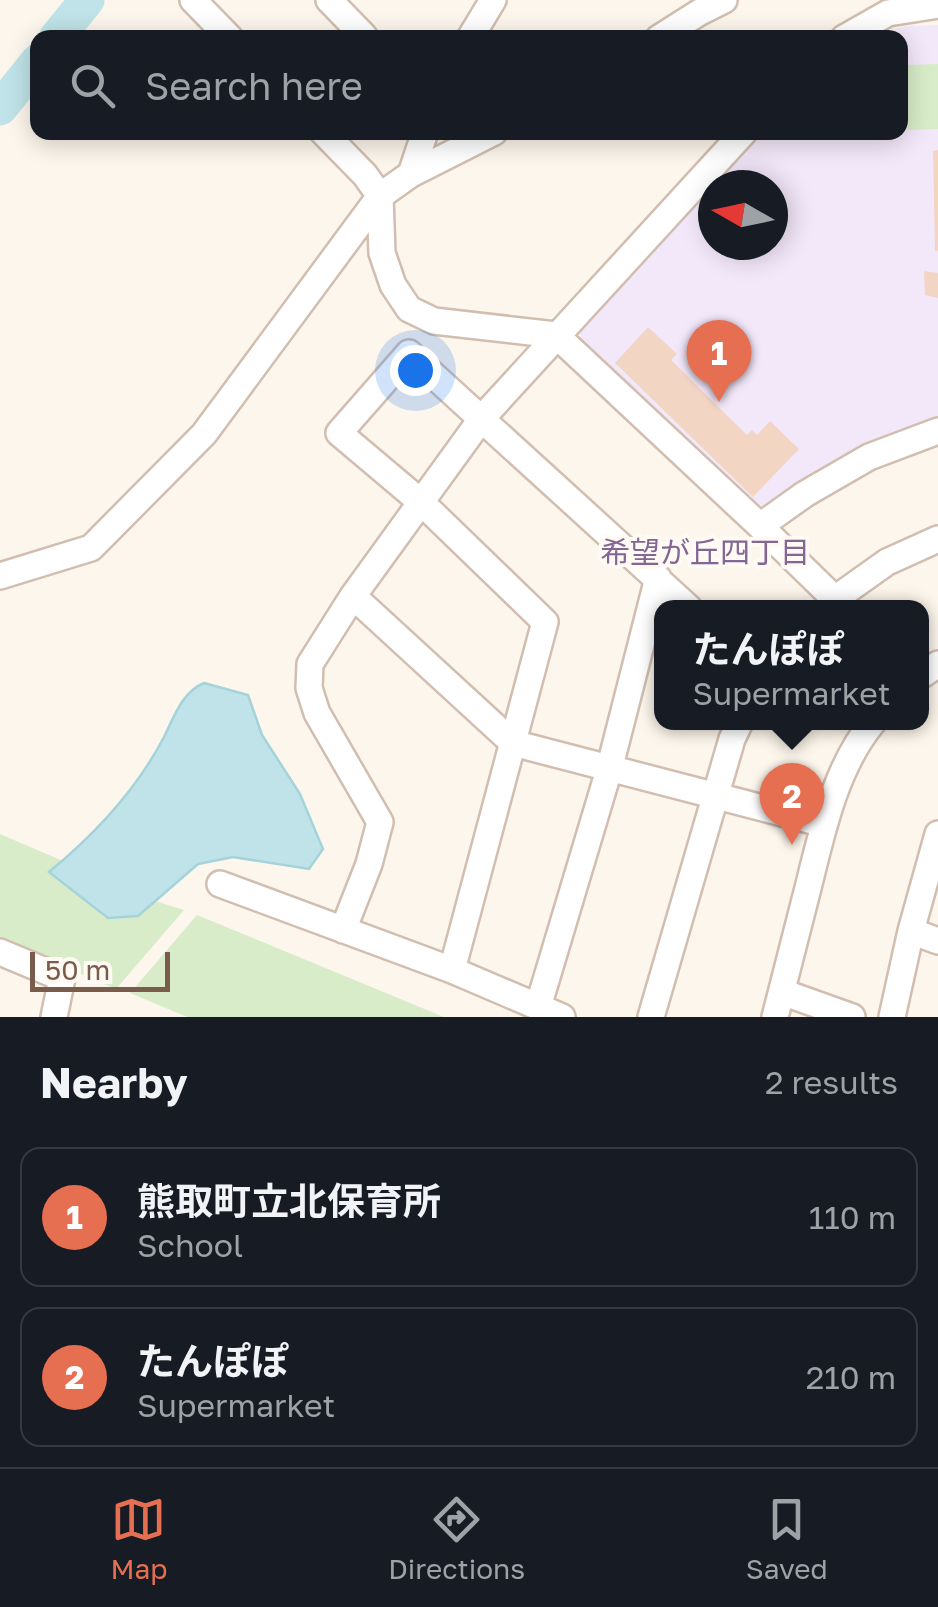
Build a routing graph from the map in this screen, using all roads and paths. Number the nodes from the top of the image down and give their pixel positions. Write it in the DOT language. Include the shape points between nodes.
graph roads {
  1 [pos="329,0"];
  2 [pos="493,0"];
  3 [pos="724,0"];
  4 [pos="930,0"];
  5 [pos="202,3"];
  6 [pos="938,4"];
  7 [pos="224,30"];
  8 [pos="358,30"];
  9 [pos="475,30"];
  10 [pos="672,30"];
  11 [pos="858,30"];
  12 [pos="331,140"];
  13 [pos="422,140"];
  14 [pos="478,140"];
  15 [pos="737,140"];
  16 [pos="411,174"];
  17 [pos="380,196"];
  18 [pos="556,336"];
  19 [pos="482,418"];
  20 [pos="938,431"];
  21 [pos="422,503"];
  22 [pos="760,526"];
  23 [pos="938,539"];
  24 [pos="0,576"];
  25 [pos="658,578"];
  26 [pos="353,596"];
  27 [pos="681,600"];
  28 [pos="836,600"];
  29 [pos="843,600"];
  30 [pos="736,730"];
  31 [pos="866,730"];
  32 [pos="513,743"];
  33 [pos="608,770"];
  34 [pos="715,795"];
  35 [pos="824,824"];
  36 [pos="938,834"];
  37 [pos="220,884"];
  38 [pos="343,930"];
  39 [pos="911,931"];
  40 [pos="938,940"];
  41 [pos="0,952"];
  42 [pos="452,970"];
  43 [pos="778,1004"];
  44 [pos="538,1007"];
  45 [pos="54,1017"];
  46 [pos="562,1017"];
  47 [pos="651,1017"];
  48 [pos="852,1017"];
  49 [pos="892,1017"];
  1 -- 8 [label="street"];
  2 -- 9 [label="street"];
  3 -- 10 [label="street"];
  4 -- 6 [label="street"];
  5 -- 7 [label="street"];
  6 -- 11 [label="street" via="888,13"];
  12 -- 17 [label="street"];
  13 -- 16 [label="street"];
  14 -- 16 [label="street"];
  15 -- 18 [label="street"];
  16 -- 17 [label="street"];
  17 -- 18 [label="street" via="382,253 408,309 434,320"];
  17 -- 24 [label="street" via="204,434 91,548"];
  18 -- 19 [label="street"];
  18 -- 22 [label="street"];
  19 -- 21 [label="street"];
  19 -- 21 [label="street" via="408,353 339,433"];
  19 -- 25 [label="street"];
  20 -- 22 [label="street" via="869,457"];
  21 -- 26 [label="street"];
  21 -- 32 [label="street" via="545,622"];
  22 -- 28 [label="street"];
  23 -- 29 [label="street" via="887,562"];
  25 -- 27 [label="street"];
  25 -- 33 [label="street"];
  26 -- 32 [label="street"];
  26 -- 38 [label="street" via="310,664 308,688 380,822"];
  30 -- 34 [label="street"];
  31 -- 35 [label="street"];
  32 -- 33 [label="street"];
  32 -- 42 [label="street"];
  33 -- 34 [label="street"];
  33 -- 44 [label="street"];
  34 -- 35 [label="street"];
  34 -- 47 [label="street"];
  35 -- 43 [label="street"];
  36 -- 39 [label="street"];
  37 -- 38 [label="street"];
  38 -- 42 [label="street"];
  39 -- 40 [label="street"];
  39 -- 49 [label="street"];
  41 -- 45 [label="street" via="62,978"];
  42 -- 44 [label="street"];
  43 -- 48 [label="street"];
  44 -- 46 [label="street"];
}
